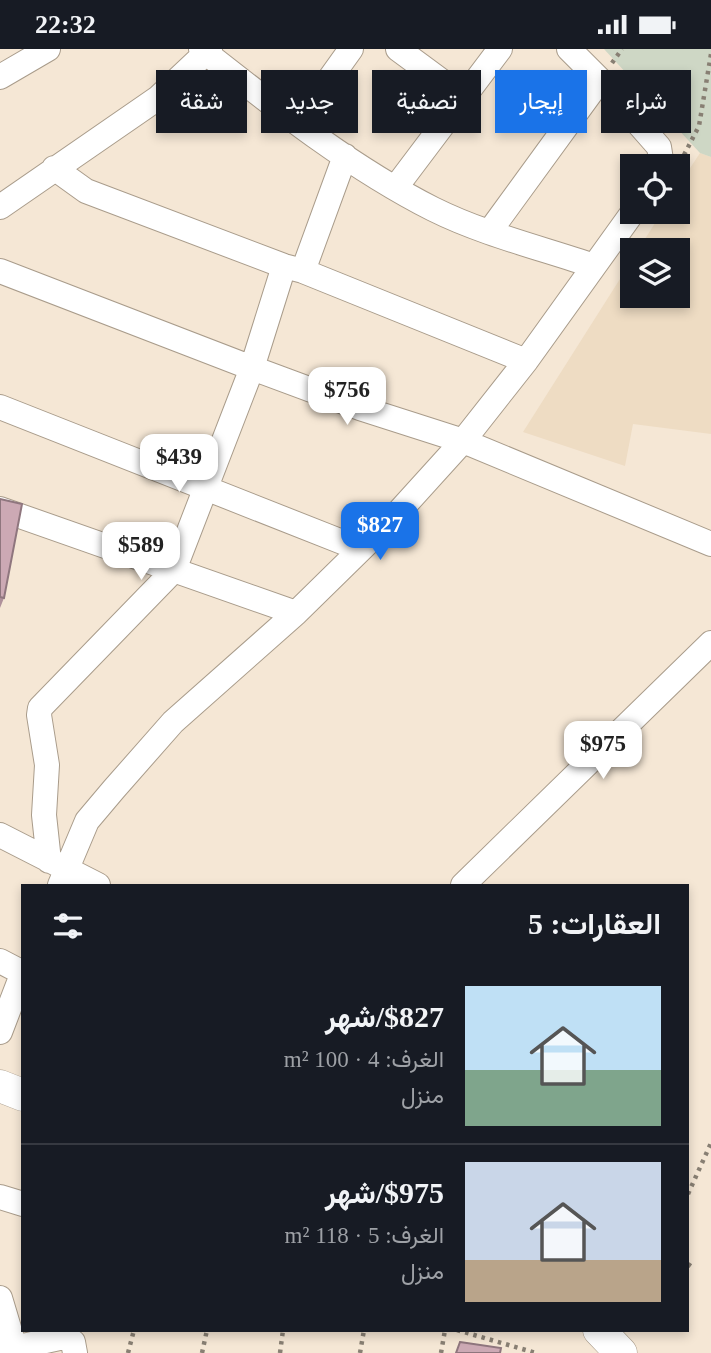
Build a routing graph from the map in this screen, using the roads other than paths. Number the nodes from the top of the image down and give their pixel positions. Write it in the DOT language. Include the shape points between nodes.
graph roads {
  1 [pos="48,49"];
  2 [pos="351,49"];
  3 [pos="398,49"];
  4 [pos="500,49"];
  5 [pos="569,49"];
  6 [pos="206,51"];
  7 [pos="336,70"];
  8 [pos="426,70"];
  9 [pos="481,74"];
  10 [pos="0,77"];
  11 [pos="600,80"];
  12 [pos="261,94"];
  13 [pos="312,133"];
  14 [pos="436,133"];
  15 [pos="663,154"];
  16 [pos="345,156"];
  17 [pos="54,168"];
  18 [pos="396,187"];
  19 [pos="0,207"];
  20 [pos="625,224"];
  21 [pos="490,231"];
  22 [pos="594,266"];
  23 [pos="293,268"];
  24 [pos="0,271"];
  25 [pos="526,362"];
  26 [pos="252,368"];
  27 [pos="0,407"];
  28 [pos="463,441"];
  29 [pos="205,489"];
  30 [pos="0,509"];
  31 [pos="711,544"];
  32 [pos="360,549"];
  33 [pos="174,570"];
  34 [pos="296,613"];
  35 [pos="711,643"];
  36 [pos="0,835"];
  37 [pos="59,872"];
  38 [pos="95,884"];
  39 [pos="464,884"];
  40 [pos="0,961"];
  41 [pos="21,972"];
  42 [pos="21,978"];
  43 [pos="0,1032"];
  44 [pos="0,1086"];
  45 [pos="21,1094"];
  46 [pos="0,1197"];
  47 [pos="21,1203"];
  48 [pos="0,1298"];
  49 [pos="601,1332"];
  50 [pos="8,1350"];
  51 [pos="75,1353"];
  52 [pos="621,1353"];
  1 -- 10 [label="street"];
  2 -- 7 [label="street"];
  3 -- 8 [label="street"];
  4 -- 9 [label="street"];
  5 -- 11 [label="street"];
  6 -- 12 [label="street"];
  6 -- 17 [label="street" via="158,98"];
  11 -- 15 [label="street"];
  11 -- 21 [label="street"];
  13 -- 16 [label="street"];
  14 -- 18 [label="street"];
  16 -- 18 [label="street"];
  16 -- 23 [label="street"];
  17 -- 19 [label="street"];
  17 -- 23 [label="street" via="86,191"];
  18 -- 21 [label="street" via="434,209"];
  20 -- 22 [label="street"];
  21 -- 22 [label="street"];
  22 -- 25 [label="street"];
  23 -- 25 [label="street"];
  23 -- 26 [label="street"];
  24 -- 26 [label="street"];
  25 -- 28 [label="street"];
  26 -- 28 [label="street"];
  26 -- 29 [label="street"];
  27 -- 29 [label="street"];
  28 -- 31 [label="street"];
  28 -- 32 [label="street"];
  29 -- 32 [label="street"];
  29 -- 33 [label="street"];
  30 -- 33 [label="street"];
  32 -- 34 [label="street"];
  33 -- 34 [label="street"];
  33 -- 37 [label="street" via="40,708 47,765 44,815"];
  34 -- 37 [label="street" via="173,722 87,821"];
  35 -- 39 [label="street"];
  36 -- 37 [label="street"];
  37 -- 38 [label="street"];
  40 -- 41 [label="street"];
  42 -- 43 [label="street"];
  44 -- 45 [label="street"];
  46 -- 47 [label="street"];
  48 -- 50 [label="street"];
  49 -- 52 [label="street"];
  50 -- 51 [label="street" via="64,1337 73,1342"];
}
